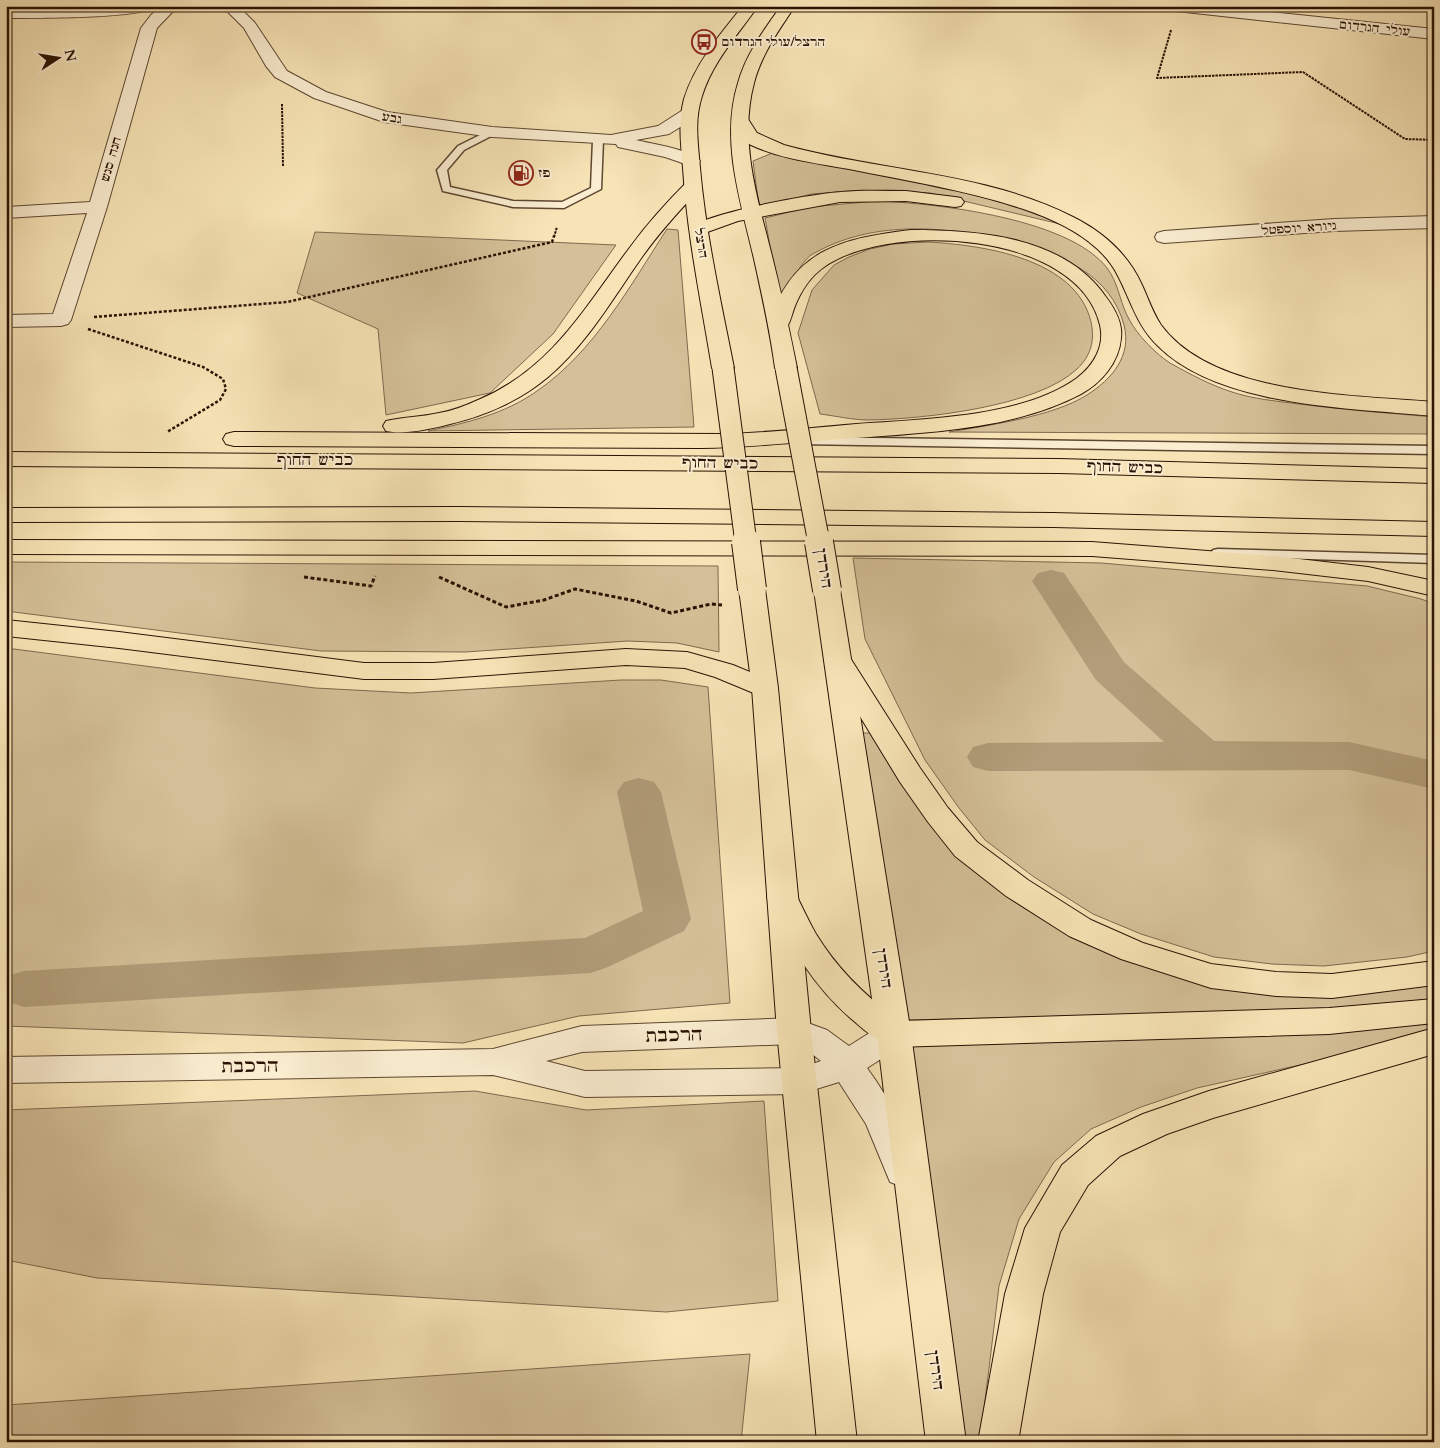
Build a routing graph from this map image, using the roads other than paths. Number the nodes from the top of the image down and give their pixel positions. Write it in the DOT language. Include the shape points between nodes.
graph roads {
  1 [pos="68,6"];
  2 [pos="149,6"];
  3 [pos="171,6"];
  4 [pos="228,6"];
  5 [pos="751,6"];
  6 [pos="788,6"];
  7 [pos="1172,7"];
  8 [pos="6,8"];
  9 [pos="6,14"];
  10 [pos="1434,34"];
  11 [pos="690,114"];
  12 [pos="740,120"];
  13 [pos="492,132"];
  14 [pos="598,140"];
  15 [pos="691,161"];
  16 [pos="692,187"];
  17 [pos="98,207"];
  18 [pos="6,213"];
  19 [pos="752,213"];
  20 [pos="1434,222"];
  21 [pos="699,229"];
  22 [pos="1164,237"];
  23 [pos="1117,259"];
  24 [pos="6,321"];
  25 [pos="779,324"];
  26 [pos="1434,409"];
  27 [pos="234,439"];
  28 [pos="744,440"];
  29 [pos="1434,450"];
  30 [pos="6,458"];
  31 [pos="1434,476"];
  32 [pos="6,515"];
  33 [pos="1434,529"];
  34 [pos="6,547"];
  35 [pos="1092,549"];
  36 [pos="1434,559"];
  37 [pos="1434,589"];
  38 [pos="6,628"];
  39 [pos="838,659"];
  40 [pos="765,688"];
  41 [pos="782,897"];
  42 [pos="1434,973"];
  43 [pos="1434,1011"];
  44 [pos="794,1031"];
  45 [pos="894,1034"];
  46 [pos="1434,1041"];
  47 [pos="493,1062"];
  48 [pos="846,1065"];
  49 [pos="6,1070"];
  50 [pos="800,1081"];
  51 [pos="916,1213"];
  52 [pos="837,1442"];
  53 [pos="946,1442"];
  54 [pos="998,1442"];
  1 -- 8 [label="street"];
  2 -- 9 [label="street" via="118,11"];
  3 -- 17 [label="street, חנה סנש" via="149,28"];
  4 -- 13 [label="street, גבע" via="250,26 281,74 320,96 384,117"];
  5 -- 11 [label="highway, הרצל" via="720,43 697,88"];
  6 -- 12 [label="highway" via="760,46 751,66"];
  7 -- 10 [label="street, עולי הגרדום"];
  11 -- 14 [label="street, גבע" via="663,130"];
  11 -- 15 [label="highway, הרצל" via="688,147"];
  12 -- 19 [label="highway" via="740,156"];
  12 -- 23 [label="highway" via="750,137 781,149 977,190 1043,210 1090,235"];
  13 -- 14 [label="street, גבע"];
  13 -- 14 [label="lane" via="461,148 442,170 446,189 514,204 564,204 596,188"];
  14 -- 15 [label="street, גבע" via="650,147"];
  15 -- 16 [label="highway, הרצל"];
  16 -- 21 [label="highway, הרצל"];
  16 -- 27 [label="highway" via="675,202 576,335 549,365 496,401 463,414 370,430"];
  17 -- 18 [label="street"];
  17 -- 24 [label="street, חנה סנש" via="61,320"];
  19 -- 21 [label="highway"];
  19 -- 23 [label="highway" via="840,197 906,196 940,200 1043,222 1098,245"];
  19 -- 25 [label="highway"];
  20 -- 22 [label="street, גיורא יוספטל" via="1334,225"];
  21 -- 40 [label="highway, הרצל, bridge" via="722,368"];
  23 -- 26 [label="highway" via="1146,319 1164,342 1182,358 1211,374 1266,391"];
  25 -- 28 [label="highway" via="793,289 820,260 860,242 927,234 1000,244 1057,263 1078,276 1101,302 1112,336 1108,356 1094,375 1073,390 1040,404 944,424"];
  25 -- 39 [label="highway, הירדן, bridge" via="812,496"];
  27 -- 28 [label="highway"];
  27 -- 30 [label="highway"];
  28 -- 29 [label="lane"];
  30 -- 31 [label="highway, כביש החוף" via="1060,466"];
  32 -- 33 [label="highway" via="458,514 1053,520"];
  34 -- 35 [label="highway"];
  35 -- 36 [label="lane"];
  35 -- 37 [label="highway" via="1320,568 1368,574"];
  38 -- 40 [label="highway" via="364,671 489,668 626,656 687,660"];
  39 -- 42 [label="highway" via="910,775 966,849 1017,888 1080,928 1132,951 1212,976 1276,984 1332,986"];
  39 -- 45 [label="highway, הירדן"];
  40 -- 41 [label="highway"];
  41 -- 44 [label="highway"];
  41 -- 45 [label="highway" via="814,959 834,984 852,1003"];
  43 -- 45 [label="highway" via="1329,1021"];
  44 -- 47 [label="street, הרכבת" via="582,1038"];
  44 -- 48 [label="street, הרכבת" via="823,1043"];
  44 -- 50 [label="highway"];
  45 -- 48 [label="street, הרכבת"];
  45 -- 51 [label="highway, הירדן"];
  46 -- 54 [label="highway" via="1155,1124 1108,1146 1074,1175 1043,1228 1024,1294"];
  47 -- 49 [label="street, הרכבת"];
  47 -- 50 [label="street, הרכבת" via="585,1084"];
  48 -- 50 [label="street, הרכבת" via="823,1076"];
  48 -- 51 [label="street, הרכבת" via="889,1136"];
  50 -- 52 [label="highway"];
  51 -- 53 [label="highway, הירדן"];
}
